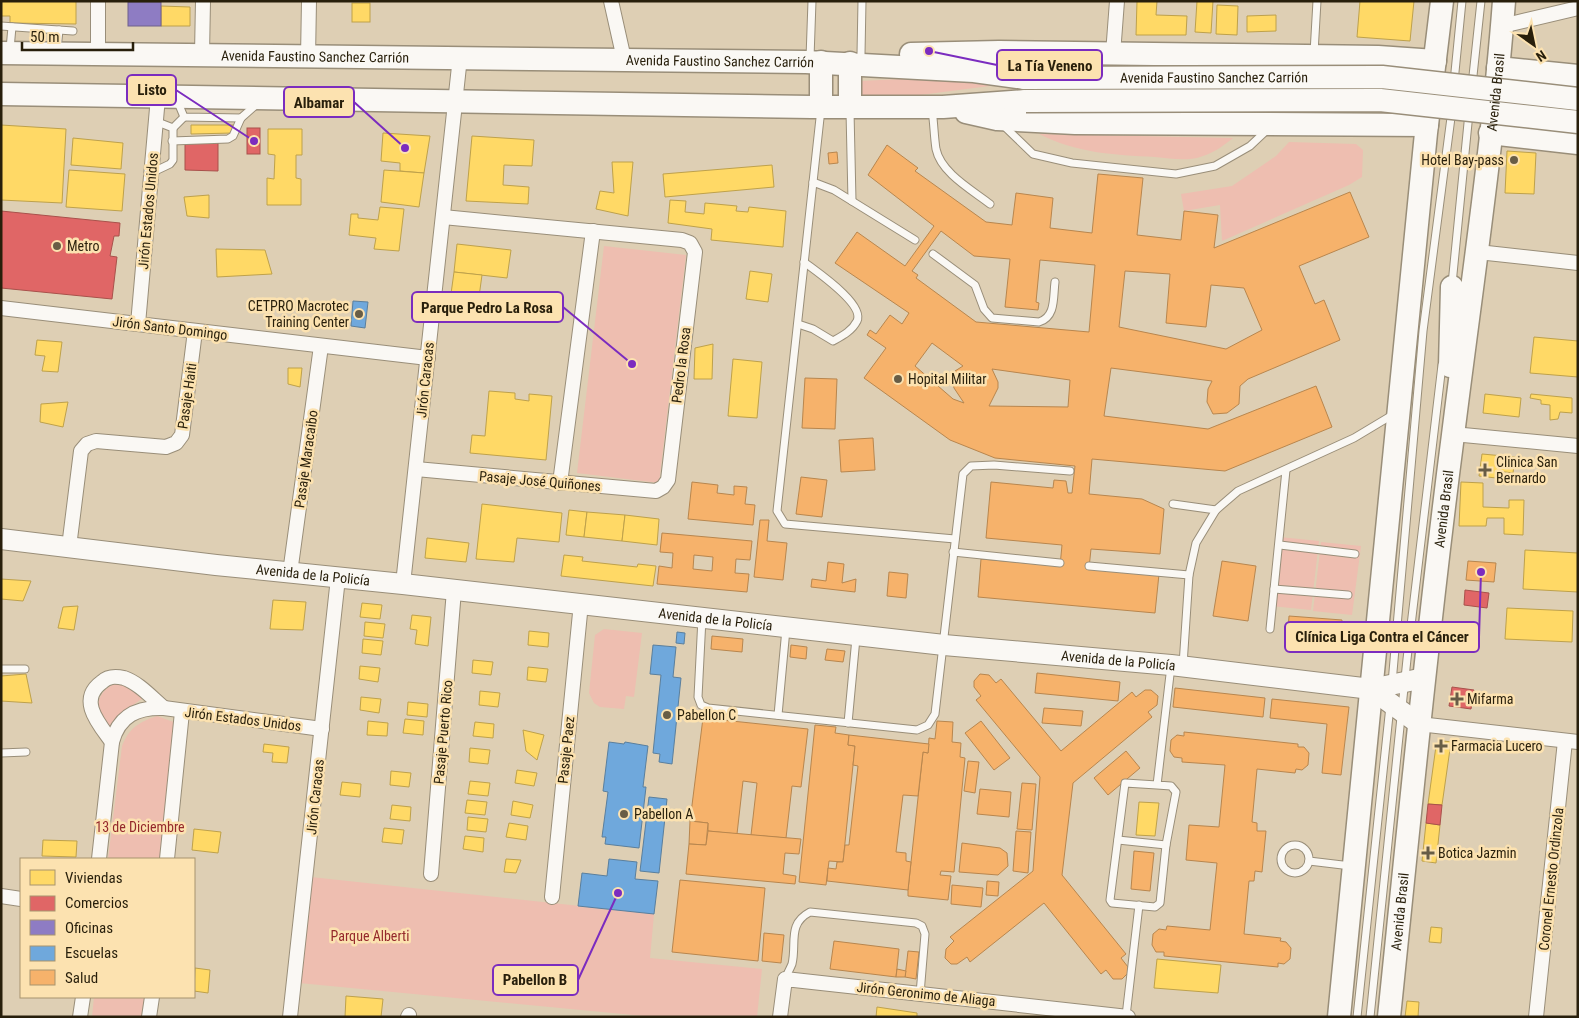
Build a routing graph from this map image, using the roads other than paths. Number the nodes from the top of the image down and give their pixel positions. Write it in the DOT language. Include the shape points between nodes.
graph roads {
  1 [pos="98,1"];
  2 [pos="203,1"];
  3 [pos="309,1"];
  4 [pos="611,1"];
  5 [pos="812,1"];
  6 [pos="862,1"];
  7 [pos="1117,1"];
  8 [pos="1317,1"];
  9 [pos="1442,1"];
  10 [pos="1462,1"];
  11 [pos="1481,1"];
  12 [pos="1504,1"];
  13 [pos="1578,8"];
  14 [pos="1,26"];
  15 [pos="1502,26"];
  16 [pos="12,27"];
  17 [pos="59,30"];
  18 [pos="73,31"];
  19 [pos="6,53"];
  20 [pos="57,54"];
  21 [pos="202,54"];
  22 [pos="1114,54"];
  23 [pos="98,55"];
  24 [pos="308,57"];
  25 [pos="460,57"];
  26 [pos="1314,57"];
  27 [pos="624,59"];
  28 [pos="856,59"];
  29 [pos="815,62"];
  30 [pos="1498,68"];
  31 [pos="1436,72"];
  32 [pos="1578,76"];
  33 [pos="1,94"];
  34 [pos="1471,95"];
  35 [pos="262,98"];
  36 [pos="1578,99"];
  37 [pos="455,102"];
  38 [pos="173,104"];
  39 [pos="1470,105"];
  40 [pos="822,107"];
  41 [pos="850,107"];
  42 [pos="938,107"];
  43 [pos="1430,115"];
  44 [pos="241,118"];
  45 [pos="997,119"];
  46 [pos="155,121"];
  47 [pos="1578,122"];
  48 [pos="1274,124"];
  49 [pos="173,128"];
  50 [pos="1490,133"];
  51 [pos="172,141"];
  52 [pos="1578,143"];
  53 [pos="151,174"];
  54 [pos="813,182"];
  55 [pos="852,200"];
  56 [pos="990,204"];
  57 [pos="443,217"];
  58 [pos="593,231"];
  59 [pos="915,240"];
  60 [pos="1478,252"];
  61 [pos="933,254"];
  62 [pos="804,262"];
  63 [pos="1578,262"];
  64 [pos="1055,282"];
  65 [pos="1452,287"];
  66 [pos="1,308"];
  67 [pos="138,324"];
  68 [pos="798,324"];
  69 [pos="195,331"];
  70 [pos="1423,331"];
  71 [pos="321,346"];
  72 [pos="428,358"];
  73 [pos="1398,415"];
  74 [pos="1453,434"];
  75 [pos="1578,446"];
  76 [pos="416,469"];
  77 [pos="1286,470"];
  78 [pos="1070,471"];
  79 [pos="560,483"];
  80 [pos="663,487"];
  81 [pos="1173,504"];
  82 [pos="1216,510"];
  83 [pos="954,538"];
  84 [pos="1,539"];
  85 [pos="1280,545"];
  86 [pos="69,547"];
  87 [pos="953,552"];
  88 [pos="1355,554"];
  89 [pos="1060,563"];
  90 [pos="1089,566"];
  91 [pos="290,573"];
  92 [pos="1190,575"];
  93 [pos="338,578"];
  94 [pos="403,584"];
  95 [pos="1274,589"];
  96 [pos="454,590"];
  97 [pos="1348,594"];
  98 [pos="581,604"];
  99 [pos="702,617"];
  100 [pos="787,627"];
  101 [pos="1270,630"];
  102 [pos="857,635"];
  103 [pos="944,645"];
  104 [pos="1177,666"];
  105 [pos="1,669"];
  106 [pos="25,669"];
  107 [pos="1401,696"];
  108 [pos="164,708"];
  109 [pos="182,712"];
  110 [pos="778,715"];
  111 [pos="848,723"];
  112 [pos="322,729"];
  113 [pos="112,742"];
  114 [pos="1571,742"];
  115 [pos="26,752"];
  116 [pos="1,753"];
  117 [pos="1157,785"];
  118 [pos="1118,840"];
  119 [pos="1166,845"];
  120 [pos="99,858"];
  121 [pos="167,858"];
  122 [pos="1309,861"];
  123 [pos="1354,867"];
  124 [pos="431,874"];
  125 [pos="1,896"];
  126 [pos="552,897"];
  127 [pos="20,899"];
  128 [pos="1139,905"];
  129 [pos="784,979"];
  130 [pos="920,994"];
  131 [pos="83,998"];
  132 [pos="152,998"];
  133 [pos="1024,1011"];
  134 [pos="80,1017"];
  135 [pos="149,1017"];
  136 [pos="290,1017"];
  137 [pos="780,1017"];
  138 [pos="1127,1017"];
  139 [pos="1339,1017"];
  140 [pos="1357,1017"];
  141 [pos="1370,1017"];
  142 [pos="1389,1017"];
  143 [pos="1536,1017"];
  1 -- 23 [label="street"];
  2 -- 21 [label="street"];
  3 -- 24 [label="street"];
  4 -- 27 [label="street"];
  5 -- 29 [label="lane"];
  6 -- 28 [label="lane"];
  7 -- 22 [label="street"];
  8 -- 26 [label="lane"];
  9 -- 31 [label="main road, Avenida Brasil"];
  10 -- 70 [label="lane, Avenida Brasil" via="1450,126"];
  11 -- 34 [label="lane, Avenida Brasil"];
  12 -- 15 [label="main road, Avenida Brasil"];
  13 -- 15 [label="street"];
  14 -- 16 [label="lane"];
  15 -- 30 [label="main road, Avenida Brasil"];
  16 -- 17 [label="lane"];
  16 -- 19 [label="lane"];
  17 -- 18 [label="lane"];
  17 -- 20 [label="lane"];
  19 -- 20 [label="main road, Avenida Faustino Sanchez Carrión"];
  20 -- 23 [label="main road, Avenida Faustino Sanchez Carrión"];
  21 -- 23 [label="main road, Avenida Faustino Sanchez Carrión"];
  21 -- 24 [label="main road, Avenida Faustino Sanchez Carrión"];
  22 -- 26 [label="main road"];
  22 -- 28 [label="main road" via="999,52"];
  24 -- 25 [label="main road, Avenida Faustino Sanchez Carrión"];
  25 -- 27 [label="main road, Avenida Faustino Sanchez Carrión"];
  25 -- 37 [label="street, Jirón Caracas"];
  26 -- 31 [label="main road"];
  27 -- 29 [label="main road, Avenida Faustino Sanchez Carrión"];
  28 -- 29 [label="main road, Avenida Faustino Sanchez Carrión"];
  28 -- 31 [label="main road, Avenida Faustino Sanchez Carrión, bridge" via="1025,78 1382,77"];
  28 -- 41 [label="main road"];
  29 -- 40 [label="main road"];
  30 -- 32 [label="main road"];
  30 -- 50 [label="main road, Avenida Brasil"];
  31 -- 36 [label="main road, bridge"];
  31 -- 43 [label="main road, Avenida Brasil"];
  33 -- 38 [label="main road, Avenida Faustino Sanchez Carrión"];
  35 -- 37 [label="main road, Avenida Faustino Sanchez Carrión"];
  35 -- 38 [label="main road, Avenida Faustino Sanchez Carrión"];
  35 -- 44 [label="lane"];
  37 -- 40 [label="main road, Avenida Faustino Sanchez Carrión"];
  37 -- 57 [label="street, Jirón Caracas"];
  38 -- 44 [label="lane"];
  38 -- 46 [label="street, Jirón Estados Unidos"];
  38 -- 49 [label="lane"];
  39 -- 65 [label="lane, Avenida Brasil"];
  40 -- 41 [label="main road, Avenida Faustino Sanchez Carrión"];
  40 -- 54 [label="lane"];
  41 -- 42 [label="main road, Avenida Faustino Sanchez Carrión"];
  41 -- 55 [label="lane"];
  42 -- 43 [label="main road, Avenida Faustino Sanchez Carrión, bridge" via="1026,101 1380,100"];
  42 -- 45 [label="main road"];
  42 -- 56 [label="lane" via="936,150 961,182"];
  43 -- 47 [label="main road, bridge"];
  43 -- 48 [label="main road"];
  43 -- 73 [label="main road, Avenida Brasil"];
  44 -- 51 [label="lane" via="234,136 228,139"];
  45 -- 48 [label="main road" via="1075,123"];
  45 -- 48 [label="lane" via="1033,154 1072,163 1176,174 1215,166 1250,146"];
  46 -- 49 [label="lane"];
  46 -- 53 [label="street, Jirón Estados Unidos"];
  49 -- 51 [label="lane"];
  50 -- 52 [label="main road"];
  50 -- 60 [label="main road, Avenida Brasil"];
  51 -- 53 [label="lane" via="172,162"];
  53 -- 67 [label="street, Jirón Estados Unidos"];
  54 -- 55 [label="lane"];
  54 -- 62 [label="lane"];
  55 -- 59 [label="lane"];
  57 -- 58 [label="street"];
  57 -- 72 [label="street, Jirón Caracas"];
  58 -- 79 [label="street"];
  58 -- 80 [label="street, Pedro la Rosa" via="682,240 690,243 695,252 668,480"];
  60 -- 63 [label="street"];
  60 -- 74 [label="main road, Avenida Brasil"];
  61 -- 64 [label="lane" via="975,285 984,309 992,318 1045,321 1052,314"];
  62 -- 68 [label="lane"];
  62 -- 68 [label="lane" via="848,298 857,310 858,320 849,332 833,341"];
  65 -- 74 [label="main road" via="1448,416"];
  65 -- 107 [label="lane, Avenida Brasil"];
  66 -- 67 [label="street, Jirón Santo Domingo"];
  67 -- 69 [label="street, Jirón Santo Domingo"];
  68 -- 83 [label="lane" via="777,512 780,518 785,524"];
  69 -- 71 [label="street, Jirón Santo Domingo"];
  69 -- 86 [label="street, Pasaje Haiti" via="182,435 176,443 166,447 96,441 87,444 81,451"];
  70 -- 73 [label="main road"];
  70 -- 107 [label="lane, Avenida Brasil"];
  71 -- 72 [label="street, Jirón Santo Domingo"];
  71 -- 91 [label="street, Pasaje Maracaibo"];
  72 -- 76 [label="street, Jirón Caracas"];
  73 -- 77 [label="lane" via="1384,418 1354,438"];
  73 -- 107 [label="main road, Avenida Brasil"];
  74 -- 75 [label="street"];
  74 -- 107 [label="main road, Avenida Brasil"];
  76 -- 79 [label="street, Pasaje José Quiñones"];
  76 -- 94 [label="street, Jirón Caracas"];
  77 -- 82 [label="lane" via="1238,492"];
  77 -- 85 [label="lane"];
  78 -- 83 [label="lane" via="971,466 963,474"];
  79 -- 80 [label="street, Pasaje José Quiñones" via="656,491"];
  81 -- 82 [label="lane"];
  82 -- 92 [label="lane" via="1196,543"];
  83 -- 87 [label="lane"];
  84 -- 86 [label="street, Avenida de la Policía"];
  85 -- 88 [label="lane"];
  85 -- 95 [label="lane"];
  86 -- 91 [label="street, Avenida de la Policía"];
  87 -- 89 [label="lane"];
  87 -- 103 [label="lane"];
  90 -- 92 [label="lane"];
  91 -- 93 [label="street, Avenida de la Policía"];
  92 -- 104 [label="lane"];
  93 -- 94 [label="street, Avenida de la Policía"];
  93 -- 112 [label="street, Jirón Caracas"];
  94 -- 96 [label="street, Avenida de la Policía"];
  95 -- 97 [label="lane"];
  95 -- 101 [label="lane"];
  96 -- 98 [label="street, Avenida de la Policía"];
  96 -- 124 [label="street, Pasaje Puerto Rico"];
  98 -- 99 [label="street, Avenida de la Policía"];
  98 -- 126 [label="street, Pasaje Paez"];
  99 -- 100 [label="street, Avenida de la Policía"];
  99 -- 110 [label="lane" via="698,697 701,705"];
  100 -- 102 [label="street, Avenida de la Policía"];
  100 -- 110 [label="lane"];
  102 -- 103 [label="street, Avenida de la Policía"];
  102 -- 111 [label="lane"];
  103 -- 104 [label="street, Avenida de la Policía"];
  103 -- 111 [label="lane" via="935,714 928,725 917,730"];
  104 -- 107 [label="street, Avenida de la Policía"];
  104 -- 117 [label="lane"];
  105 -- 106 [label="lane"];
  107 -- 114 [label="street"];
  107 -- 123 [label="main road, Avenida Brasil"];
  107 -- 140 [label="lane, Avenida Brasil"];
  107 -- 141 [label="lane, Avenida Brasil"];
  107 -- 142 [label="main road, Avenida Brasil"];
  108 -- 109 [label="street, Jirón Estados Unidos"];
  108 -- 113 [label="street, Jirón Estados Unidos" via="133,711 114,732"];
  108 -- 113 [label="street, Jirón Estados Unidos" via="130,681 113,676 105,679 94,691 90,707"];
  109 -- 112 [label="street, Jirón Estados Unidos"];
  109 -- 121 [label="street"];
  110 -- 111 [label="lane"];
  112 -- 136 [label="street, Jirón Caracas"];
  113 -- 120 [label="street, Jirón Estados Unidos"];
  114 -- 143 [label="street, Coronel Ernesto Ordinzola"];
  115 -- 116 [label="lane"];
  117 -- 118 [label="lane" via="1125,783"];
  117 -- 119 [label="lane" via="1171,786 1176,792"];
  118 -- 119 [label="lane"];
  118 -- 128 [label="lane" via="1110,902"];
  119 -- 128 [label="lane" via="1160,903 1155,907"];
  122 -- 122 [label="lane" via="1305,869 1292,873 1284,869 1281,856 1290,846 1300,846 1307,852"];
  122 -- 123 [label="lane"];
  123 -- 139 [label="main road, Avenida Brasil"];
  125 -- 127 [label="street"];
  128 -- 138 [label="lane"];
  129 -- 130 [label="street, Jirón Geronimo de Aliaga"];
  129 -- 130 [label="lane" via="792,965 796,924 800,917 810,912 907,922 922,926 925,934"];
  129 -- 137 [label="street"];
  130 -- 133 [label="street, Jirón Geronimo de Aliaga"];
  131 -- 134 [label="street"];
  132 -- 135 [label="street"];
  133 -- 138 [label="street, Jirón Geronimo de Aliaga"];
}
